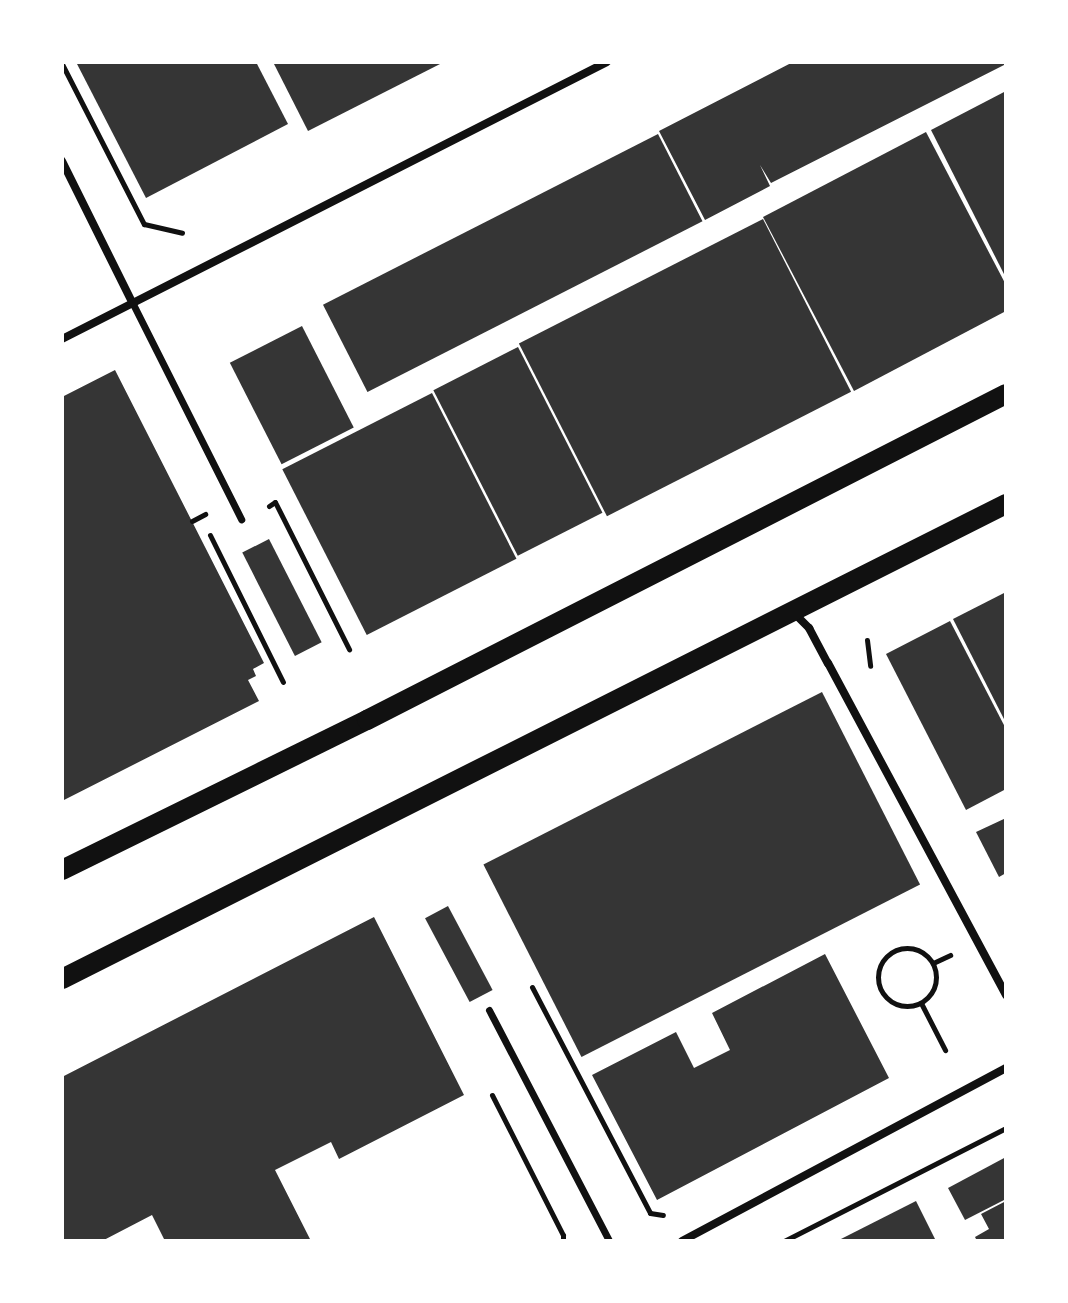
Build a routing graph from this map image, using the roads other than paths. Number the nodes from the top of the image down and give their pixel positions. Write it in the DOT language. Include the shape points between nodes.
graph roads {
  1 [pos="607,62"];
  2 [pos="62,161"];
  3 [pos="133,304"];
  4 [pos="62,339"];
  5 [pos="1006,394"];
  6 [pos="1006,504"];
  7 [pos="241,519"];
  8 [pos="793,612"];
  9 [pos="62,870"];
  10 [pos="62,979"];
  11 [pos="1006,995"];
  12 [pos="489,1010"];
  13 [pos="1006,1068"];
  14 [pos="609,1241"];
  15 [pos="682,1241"];
  1 -- 3 [label="street"];
  2 -- 3 [label="street"];
  3 -- 4 [label="street"];
  3 -- 7 [label="street"];
  5 -- 9 [label="main road"];
  6 -- 8 [label="main road"];
  8 -- 10 [label="main road"];
  8 -- 11 [label="street" via="822,651"];
  12 -- 14 [label="street"];
  13 -- 15 [label="street"];
}
